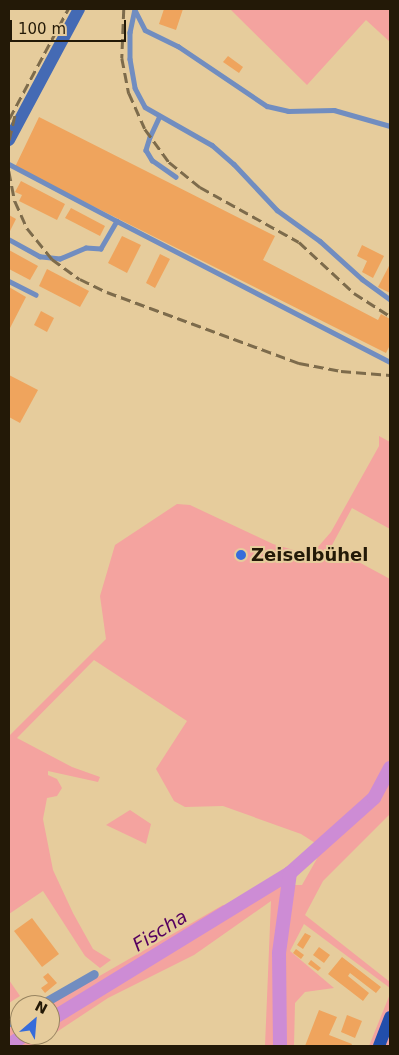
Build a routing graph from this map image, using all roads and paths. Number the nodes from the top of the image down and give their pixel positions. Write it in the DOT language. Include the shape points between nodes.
graph roads {
  1 [pos="80,9"];
  2 [pos="135,9"];
  3 [pos="160,116"];
  4 [pos="390,126"];
  5 [pos="9,140"];
  6 [pos="9,164"];
  7 [pos="176,177"];
  8 [pos="116,221"];
  9 [pos="9,240"];
  10 [pos="9,281"];
  11 [pos="36,295"];
  12 [pos="390,299"];
  13 [pos="390,362"];
  14 [pos="94,974"];
  15 [pos="57,995"];
  16 [pos="390,1017"];
  17 [pos="379,1046"];
  1 -- 5 [label="main road"];
  2 -- 3 [label="lane" via="129,44 135,88 145,107"];
  2 -- 4 [label="lane" via="145,30 178,46 267,106 288,111 334,110"];
  3 -- 7 [label="lane" via="146,150 152,160"];
  3 -- 12 [label="lane" via="212,145 277,210"];
  6 -- 8 [label="lane"];
  8 -- 9 [label="lane" via="101,249 86,248 60,259 46,259"];
  8 -- 13 [label="lane"];
  10 -- 11 [label="lane"];
  14 -- 15 [label="street"];
  16 -- 17 [label="main road"];
}
